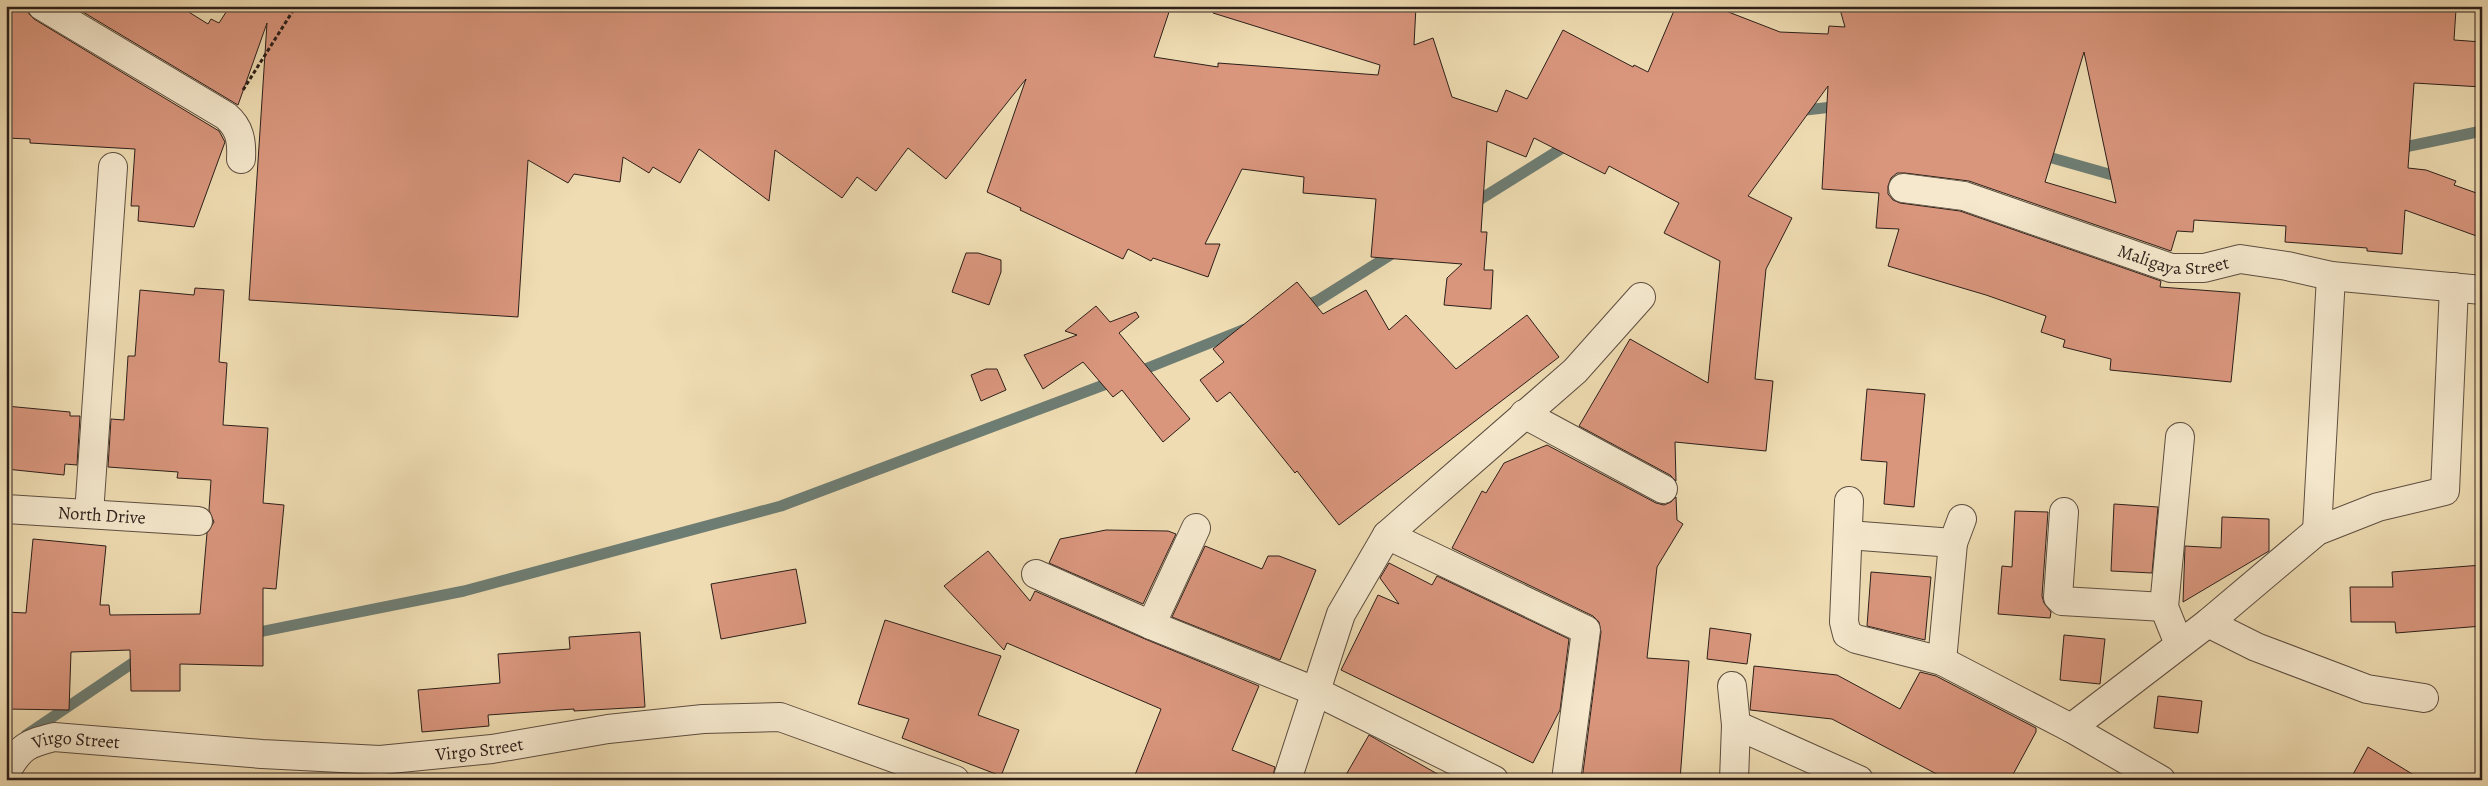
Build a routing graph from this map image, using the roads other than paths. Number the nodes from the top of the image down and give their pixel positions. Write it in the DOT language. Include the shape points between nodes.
graph roads {
  1 [pos="42,6"];
  2 [pos="241,159"];
  3 [pos="113,167"];
  4 [pos="1903,188"];
  5 [pos="2331,276"];
  6 [pos="2454,287"];
  7 [pos="2482,290"];
  8 [pos="1641,297"];
  9 [pos="1524,414"];
  10 [pos="2180,436"];
  11 [pos="1663,489"];
  12 [pos="1849,502"];
  13 [pos="6,509"];
  14 [pos="2064,512"];
  15 [pos="89,514"];
  16 [pos="198,521"];
  17 [pos="1196,528"];
  18 [pos="2317,531"];
  19 [pos="1387,535"];
  20 [pos="1848,535"];
  21 [pos="1036,574"];
  22 [pos="2164,607"];
  23 [pos="2208,623"];
  24 [pos="1151,624"];
  25 [pos="2179,644"];
  26 [pos="1942,661"];
  27 [pos="1732,686"];
  28 [pos="1317,692"];
  29 [pos="2424,698"];
  30 [pos="1736,725"];
  31 [pos="2071,728"];
  32 [pos="6,772"];
  33 [pos="955,780"];
  34 [pos="1287,780"];
  35 [pos="1494,780"];
  36 [pos="1566,780"];
  37 [pos="1734,780"];
  38 [pos="1859,780"];
  39 [pos="2161,780"];
  1 -- 2 [label="street" via="226,116 239,133"];
  3 -- 15 [label="street"];
  4 -- 5 [label="street, Maligaya Street" via="1964,196 2171,268 2204,268 2240,260"];
  5 -- 6 [label="street, Maligaya Street"];
  5 -- 18 [label="street"];
  6 -- 7 [label="street, Maligaya Street"];
  6 -- 18 [label="street" via="2445,491 2378,507"];
  8 -- 9 [label="street" via="1576,371"];
  9 -- 11 [label="street"];
  9 -- 19 [label="street"];
  10 -- 22 [label="street"];
  12 -- 20 [label="street"];
  13 -- 15 [label="street, North Drive"];
  14 -- 22 [label="street" via="2058,597 2062,601"];
  15 -- 16 [label="street, North Drive"];
  17 -- 24 [label="street"];
  18 -- 23 [label="street"];
  19 -- 28 [label="street" via="1341,614"];
  19 -- 36 [label="street" via="1586,630"];
  20 -- 26 [label="street" via="1844,622 1848,634 1856,639"];
  20 -- 26 [label="street" via="1958,531"];
  21 -- 24 [label="street"];
  22 -- 25 [label="street"];
  23 -- 25 [label="street"];
  23 -- 29 [label="street" via="2256,647 2367,689"];
  24 -- 28 [label="street"];
  25 -- 31 [label="street"];
  26 -- 31 [label="street"];
  27 -- 30 [label="street"];
  28 -- 34 [label="street"];
  28 -- 35 [label="street"];
  30 -- 37 [label="street"];
  30 -- 38 [label="street"];
  31 -- 39 [label="street"];
  32 -- 33 [label="street, Virgo Street" via="27,744 54,737 380,760 492,748 608,729 694,720 780,717"];
}
